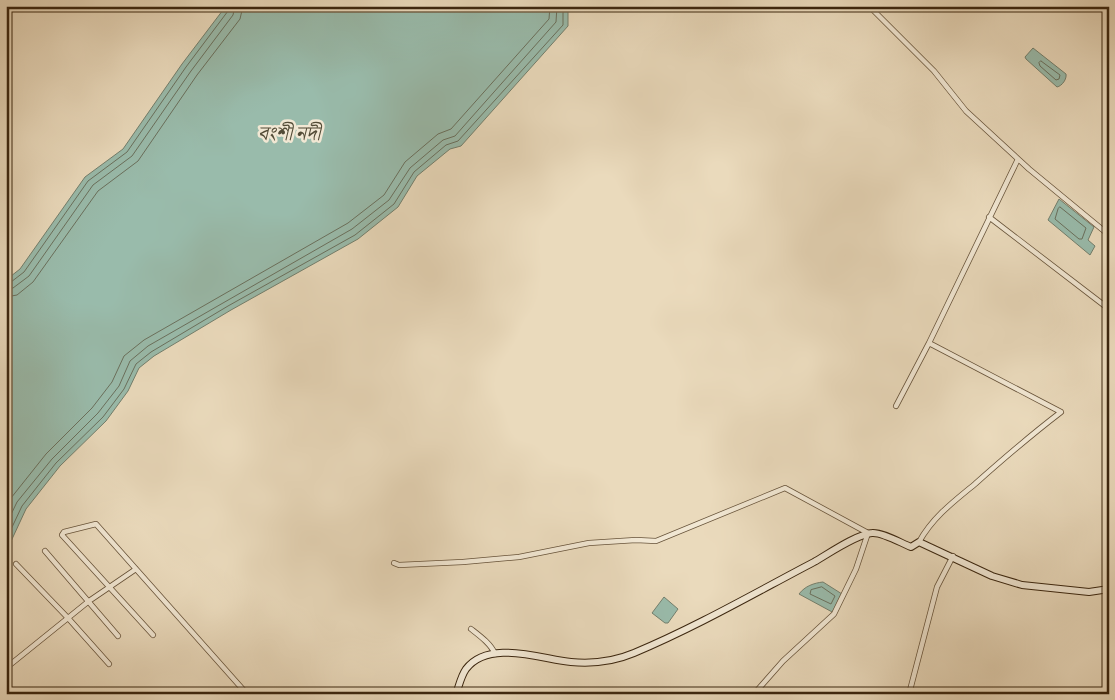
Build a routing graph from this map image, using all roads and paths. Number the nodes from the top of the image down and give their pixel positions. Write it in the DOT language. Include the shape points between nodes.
graph roads {
  1 [pos="869,6"];
  2 [pos="1018,159"];
  3 [pos="990,217"];
  4 [pos="1109,235"];
  5 [pos="1109,309"];
  6 [pos="929,343"];
  7 [pos="896,406"];
  8 [pos="868,534"];
  9 [pos="919,542"];
  10 [pos="45,551"];
  11 [pos="953,556"];
  12 [pos="394,563"];
  13 [pos="16,564"];
  14 [pos="136,569"];
  15 [pos="110,586"];
  16 [pos="1109,589"];
  17 [pos="89,601"];
  18 [pos="68,618"];
  19 [pos="471,629"];
  20 [pos="153,635"];
  21 [pos="118,636"];
  22 [pos="495,654"];
  23 [pos="109,664"];
  24 [pos="6,668"];
  25 [pos="247,694"];
  26 [pos="456,694"];
  27 [pos="754,694"];
  28 [pos="909,694"];
  1 -- 2 [label="street" via="934,71 966,111"];
  2 -- 3 [label="street"];
  2 -- 4 [label="street"];
  3 -- 5 [label="street"];
  3 -- 6 [label="street"];
  6 -- 7 [label="street"];
  6 -- 9 [label="street" via="1061,412 952,503 928,526"];
  8 -- 9 [label="main road" via="878,534 911,547"];
  8 -- 12 [label="street" via="782,488 656,541 589,543 519,557 463,562"];
  8 -- 22 [label="main road" via="697,624 616,660 571,662 515,652"];
  8 -- 27 [label="street" via="856,569 834,614 783,661"];
  9 -- 11 [label="main road"];
  10 -- 17 [label="street"];
  11 -- 16 [label="main road" via="992,576 1022,585 1089,592"];
  11 -- 28 [label="street" via="937,587"];
  13 -- 18 [label="street"];
  14 -- 15 [label="street"];
  14 -- 15 [label="street" via="96,524 64,532 62,535"];
  14 -- 25 [label="street"];
  15 -- 17 [label="street"];
  15 -- 20 [label="street"];
  17 -- 18 [label="street"];
  17 -- 21 [label="street"];
  18 -- 23 [label="street"];
  18 -- 24 [label="street"];
  19 -- 22 [label="street"];
  22 -- 26 [label="main road" via="475,661 466,669"];
}
